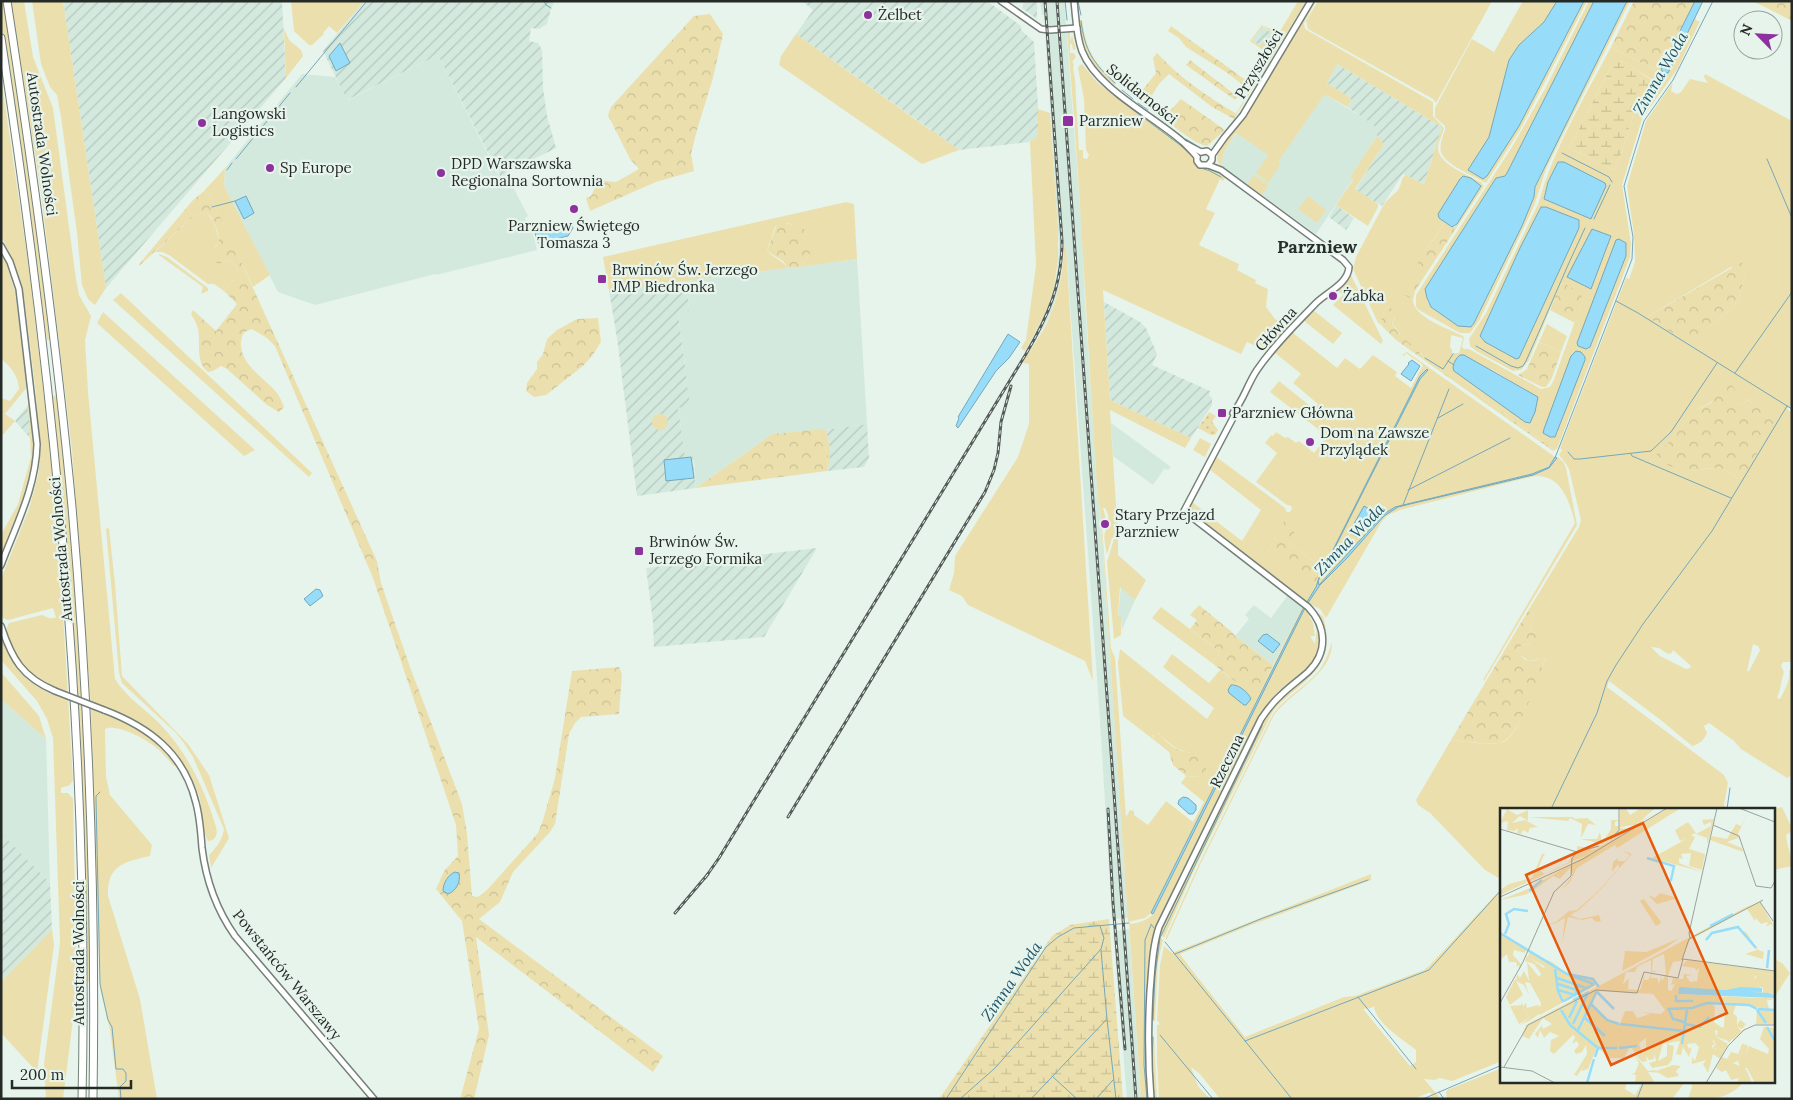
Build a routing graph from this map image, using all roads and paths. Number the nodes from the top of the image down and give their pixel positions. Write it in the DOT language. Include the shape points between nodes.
graph roads {
  1 [pos="7,1"];
  2 [pos="1001,1"];
  3 [pos="1074,1"];
  4 [pos="1311,1"];
  5 [pos="1077,28"];
  6 [pos="1,38"];
  7 [pos="1224,138"];
  8 [pos="1202,153"];
  9 [pos="1212,158"];
  10 [pos="1208,166"];
  11 [pos="1221,170"];
  12 [pos="1,246"];
  13 [pos="1184,511"];
  14 [pos="1,565"];
  15 [pos="1,626"];
  16 [pos="82,1099"];
  17 [pos="93,1099"];
  18 [pos="374,1099"];
  19 [pos="1151,1099"];
  1 -- 17 [label="highway, Autostrada Wolności" via="46,269 75,550 91,830"];
  2 -- 5 [label="street" via="1041,28"];
  3 -- 5 [label="street, Solidarności"];
  4 -- 7 [label="street, Przyszłości" via="1247,108"];
  5 -- 8 [label="street, Solidarności" via="1085,57 1098,75 1185,144"];
  6 -- 16 [label="highway, Autostrada Wolności" via="42,333 65,563 80,834"];
  7 -- 8 [label="street, Przyszłości"];
  7 -- 9 [label="street, Przyszłości"];
  8 -- 9 [label="street"];
  8 -- 10 [label="street" via="1197,161"];
  9 -- 10 [label="street, Przyszłości"];
  9 -- 11 [label="street"];
  10 -- 11 [label="street"];
  11 -- 13 [label="street, Główna" via="1345,261 1348,272 1342,282 1325,294 1274,348 1258,369"];
  12 -- 14 [label="street" via="19,289 37,444 31,487"];
  13 -- 19 [label="street, Rzeczna" via="1306,605 1322,629 1323,644 1310,670 1276,699 1262,719 1157,934 1149,1019"];
  15 -- 18 [label="street, Powstańców Warszawy, bridge" via="17,664 33,679 147,730 174,756 195,798 209,885 216,905 246,949"];
}
